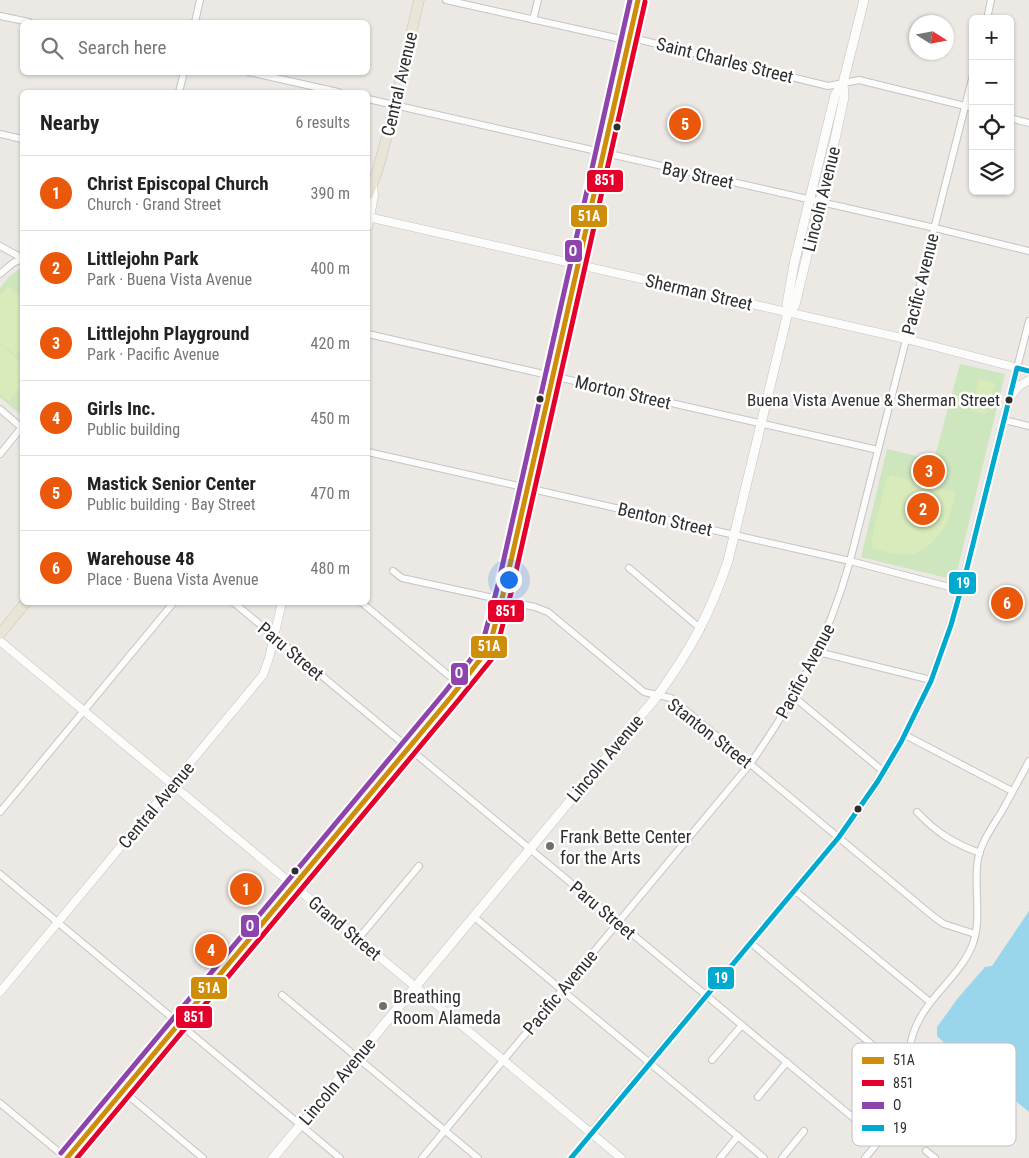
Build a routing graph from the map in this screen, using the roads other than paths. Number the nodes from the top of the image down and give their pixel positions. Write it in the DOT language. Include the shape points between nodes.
graph roads {
  1 [pos="200,0"];
  2 [pos="419,0"];
  3 [pos="446,0"];
  4 [pos="538,0"];
  5 [pos="638,0"];
  6 [pos="864,0"];
  7 [pos="991,0"];
  8 [pos="988,15"];
  9 [pos="0,16"];
  10 [pos="20,20"];
  11 [pos="195,20"];
  12 [pos="534,20"];
  13 [pos="628,39"];
  14 [pos="183,75"];
  15 [pos="262,75"];
  16 [pos="843,83"];
  17 [pos="180,90"];
  18 [pos="329,90"];
  19 [pos="969,90"];
  20 [pos="370,99"];
  21 [pos="395,105"];
  22 [pos="965,106"];
  23 [pos="969,107"];
  24 [pos="1014,119"];
  25 [pos="1029,123"];
  26 [pos="0,134"];
  27 [pos="20,139"];
  28 [pos="602,153"];
  29 [pos="370,182"];
  30 [pos="809,200"];
  31 [pos="820,202"];
  32 [pos="370,210"];
  33 [pos="370,217"];
  34 [pos="934,228"];
  35 [pos="0,246"];
  36 [pos="1029,251"];
  37 [pos="20,258"];
  38 [pos="20,260"];
  39 [pos="578,264"];
  40 [pos="0,274"];
  41 [pos="788,312"];
  42 [pos="1029,321"];
  43 [pos="370,334"];
  44 [pos="906,339"];
  45 [pos="1017,368"];
  46 [pos="1029,371"];
  47 [pos="552,376"];
  48 [pos="1029,380"];
  49 [pos="1010,399"];
  50 [pos="0,409"];
  51 [pos="1004,420"];
  52 [pos="762,424"];
  53 [pos="20,426"];
  54 [pos="1029,426"];
  55 [pos="20,430"];
  56 [pos="878,450"];
  57 [pos="370,452"];
  58 [pos="0,454"];
  59 [pos="527,488"];
  60 [pos="735,535"];
  61 [pos="850,562"];
  62 [pos="628,568"];
  63 [pos="393,571"];
  64 [pos="962,590"];
  65 [pos="502,600"];
  66 [pos="24,605"];
  67 [pos="172,605"];
  68 [pos="237,605"];
  69 [pos="281,605"];
  70 [pos="366,605"];
  71 [pos="701,629"];
  72 [pos="0,634"];
  73 [pos="274,637"];
  74 [pos="0,641"];
  75 [pos="818,652"];
  76 [pos="931,680"];
  77 [pos="460,685"];
  78 [pos="658,695"];
  79 [pos="794,698"];
  80 [pos="84,712"];
  81 [pos="905,735"];
  82 [pos="408,749"];
  83 [pos="1029,761"];
  84 [pos="750,764"];
  85 [pos="884,772"];
  86 [pos="172,785"];
  87 [pos="1012,791"];
  88 [pos="0,812"];
  89 [pos="917,812"];
  90 [pos="839,837"];
  91 [pos="529,849"];
  92 [pos="980,853"];
  93 [pos="419,866"];
  94 [pos="0,874"];
  95 [pos="294,886"];
  96 [pos="794,890"];
  97 [pos="473,916"];
  98 [pos="618,922"];
  99 [pos="58,923"];
  100 [pos="975,934"];
  101 [pos="358,939"];
  102 [pos="750,943"];
  103 [pos="415,986"];
  104 [pos="562,990"];
  105 [pos="0,992"];
  106 [pos="282,995"];
  107 [pos="706,996"];
  108 [pos="930,1002"];
  109 [pos="179,1023"];
  110 [pos="742,1025"];
  111 [pos="870,1043"];
  112 [pos="911,1043"];
  113 [pos="357,1057"];
  114 [pos="503,1060"];
  115 [pos="712,1060"];
  116 [pos="787,1062"];
  117 [pos="650,1063"];
  118 [pos="123,1091"];
  119 [pos="758,1097"];
  120 [pos="0,1104"];
  121 [pos="852,1117"];
  122 [pos="300,1124"];
  123 [pos="445,1130"];
  124 [pos="804,1131"];
  125 [pos="591,1133"];
  126 [pos="738,1136"];
  127 [pos="875,1146"];
  128 [pos="926,1150"];
  129 [pos="66,1158"];
  130 [pos="203,1158"];
  131 [pos="273,1158"];
  132 [pos="340,1158"];
  133 [pos="422,1158"];
  134 [pos="478,1158"];
  135 [pos="570,1158"];
  136 [pos="621,1158"];
  137 [pos="720,1158"];
  138 [pos="764,1158"];
  139 [pos="782,1158"];
  140 [pos="865,1158"];
  141 [pos="935,1158"];
  1 -- 11 [label="street"];
  2 -- 21 [label="main road, Central Avenue"];
  3 -- 12 [label="street, Saint Charles Street"];
  4 -- 12 [label="street"];
  5 -- 13 [label="street"];
  6 -- 16 [label="main road, Lincoln Avenue"];
  7 -- 8 [label="street"];
  9 -- 10 [label="street"];
  12 -- 13 [label="street, Saint Charles Street"];
  13 -- 16 [label="street, Saint Charles Street" via="826,85"];
  13 -- 28 [label="street"];
  14 -- 17 [label="street"];
  15 -- 18 [label="street"];
  16 -- 22 [label="street, Saint Charles Street" via="859,80"];
  16 -- 30 [label="main road, Lincoln Avenue" via="835,95"];
  16 -- 31 [label="main road, Lincoln Avenue" via="844,97"];
  19 -- 22 [label="street, Pacific Avenue"];
  20 -- 21 [label="street, Bay Street"];
  21 -- 28 [label="street, Bay Street"];
  21 -- 29 [label="main road, Central Avenue" via="380,165"];
  22 -- 23 [label="street, Saint Charles Street"];
  22 -- 34 [label="street, Pacific Avenue"];
  24 -- 25 [label="street"];
  26 -- 27 [label="street"];
  28 -- 30 [label="street, Bay Street"];
  28 -- 39 [label="street"];
  29 -- 32 [label="street, Central Avenue" via="374,196"];
  30 -- 31 [label="street, Bay Street"];
  30 -- 41 [label="main road, Lincoln Avenue" via="786,304"];
  31 -- 34 [label="street, Bay Street"];
  31 -- 41 [label="main road, Lincoln Avenue" via="795,306"];
  33 -- 39 [label="street, Sherman Street"];
  34 -- 36 [label="street, Bay Street"];
  34 -- 44 [label="street, Pacific Avenue"];
  35 -- 37 [label="street"];
  38 -- 40 [label="street"];
  39 -- 41 [label="street, Sherman Street"];
  39 -- 47 [label="street"];
  41 -- 44 [label="street, Sherman Street"];
  41 -- 52 [label="main road, Lincoln Avenue"];
  42 -- 45 [label="street"];
  43 -- 47 [label="street, Morton Street"];
  44 -- 45 [label="street, Sherman Street"];
  44 -- 56 [label="street, Pacific Avenue"];
  45 -- 46 [label="street, Sherman Street"];
  45 -- 49 [label="street"];
  47 -- 52 [label="street, Morton Street"];
  47 -- 59 [label="street"];
  48 -- 49 [label="street" via="1018,387"];
  49 -- 51 [label="street"];
  50 -- 53 [label="street"];
  51 -- 54 [label="street"];
  51 -- 64 [label="street"];
  52 -- 56 [label="street, Morton Street"];
  52 -- 60 [label="main road, Lincoln Avenue"];
  55 -- 58 [label="street"];
  56 -- 61 [label="street, Pacific Avenue"];
  57 -- 59 [label="street, Benton Street"];
  59 -- 60 [label="street, Benton Street"];
  59 -- 65 [label="street"];
  60 -- 61 [label="street, Benton Street"];
  60 -- 71 [label="main road, Lincoln Avenue" via="721,583"];
  61 -- 64 [label="street, Benton Street"];
  61 -- 75 [label="street, Pacific Avenue"];
  62 -- 71 [label="street"];
  63 -- 65 [label="street, Stanton Street" via="402,578"];
  64 -- 76 [label="street"];
  65 -- 77 [label="street" via="489,648"];
  65 -- 78 [label="street, Stanton Street" via="551,614 644,692"];
  66 -- 72 [label="main road"];
  67 -- 80 [label="street"];
  68 -- 73 [label="street, Paru Street"];
  69 -- 73 [label="street, Central Avenue"];
  70 -- 77 [label="street"];
  71 -- 78 [label="main road, Lincoln Avenue"];
  73 -- 82 [label="street, Paru Street"];
  73 -- 86 [label="street, Central Avenue" via="263,675"];
  74 -- 80 [label="street, Grand Street"];
  75 -- 76 [label="street"];
  75 -- 79 [label="street, Pacific Avenue"];
  76 -- 81 [label="street"];
  77 -- 82 [label="street"];
  78 -- 84 [label="street, Stanton Street" via="671,698"];
  78 -- 91 [label="main road, Lincoln Avenue"];
  79 -- 84 [label="street, Pacific Avenue"];
  79 -- 85 [label="street"];
  80 -- 86 [label="street, Grand Street"];
  80 -- 88 [label="street"];
  81 -- 85 [label="street"];
  81 -- 87 [label="street"];
  82 -- 91 [label="street, Paru Street"];
  82 -- 95 [label="street"];
  83 -- 87 [label="street"];
  84 -- 90 [label="street, Stanton Street"];
  84 -- 98 [label="street, Pacific Avenue"];
  85 -- 90 [label="street"];
  86 -- 95 [label="street, Grand Street"];
  86 -- 99 [label="street, Central Avenue"];
  87 -- 92 [label="street"];
  89 -- 92 [label="street" via="948,839"];
  90 -- 96 [label="street"];
  90 -- 100 [label="street, Stanton Street" via="944,924"];
  91 -- 97 [label="main road, Lincoln Avenue"];
  91 -- 98 [label="street, Paru Street"];
  92 -- 100 [label="street"];
  93 -- 101 [label="street"];
  94 -- 99 [label="street"];
  95 -- 101 [label="street, Grand Street"];
  95 -- 109 [label="street"];
  96 -- 102 [label="street"];
  96 -- 108 [label="street"];
  97 -- 103 [label="main road, Lincoln Avenue"];
  97 -- 104 [label="street"];
  98 -- 104 [label="street, Pacific Avenue"];
  98 -- 107 [label="street, Paru Street"];
  99 -- 105 [label="street, Central Avenue"];
  99 -- 109 [label="street"];
  100 -- 108 [label="street" via="967,956"];
  101 -- 103 [label="street, Grand Street"];
  102 -- 107 [label="street"];
  102 -- 111 [label="street"];
  103 -- 113 [label="main road, Lincoln Avenue"];
  103 -- 114 [label="street, Grand Street"];
  104 -- 114 [label="street, Pacific Avenue"];
  104 -- 117 [label="street"];
  106 -- 113 [label="street"];
  107 -- 110 [label="street, Paru Street"];
  107 -- 117 [label="street"];
  108 -- 112 [label="street" via="913,1032"];
  109 -- 118 [label="street"];
  109 -- 122 [label="street"];
  110 -- 115 [label="street"];
  110 -- 116 [label="street, Paru Street"];
  113 -- 122 [label="main road, Lincoln Avenue"];
  113 -- 123 [label="street"];
  114 -- 123 [label="street, Pacific Avenue"];
  114 -- 125 [label="street, Grand Street"];
  116 -- 119 [label="street"];
  116 -- 121 [label="street, Paru Street"];
  117 -- 125 [label="street"];
  117 -- 126 [label="street"];
  118 -- 129 [label="street"];
  118 -- 130 [label="street"];
  120 -- 129 [label="street"];
  122 -- 131 [label="main road, Lincoln Avenue"];
  122 -- 132 [label="street"];
  123 -- 133 [label="street, Pacific Avenue"];
  123 -- 134 [label="street"];
  124 -- 139 [label="street"];
  125 -- 135 [label="street"];
  125 -- 136 [label="street, Grand Street"];
  126 -- 137 [label="street"];
  126 -- 138 [label="street"];
  127 -- 140 [label="street"];
  128 -- 141 [label="street"];
}
